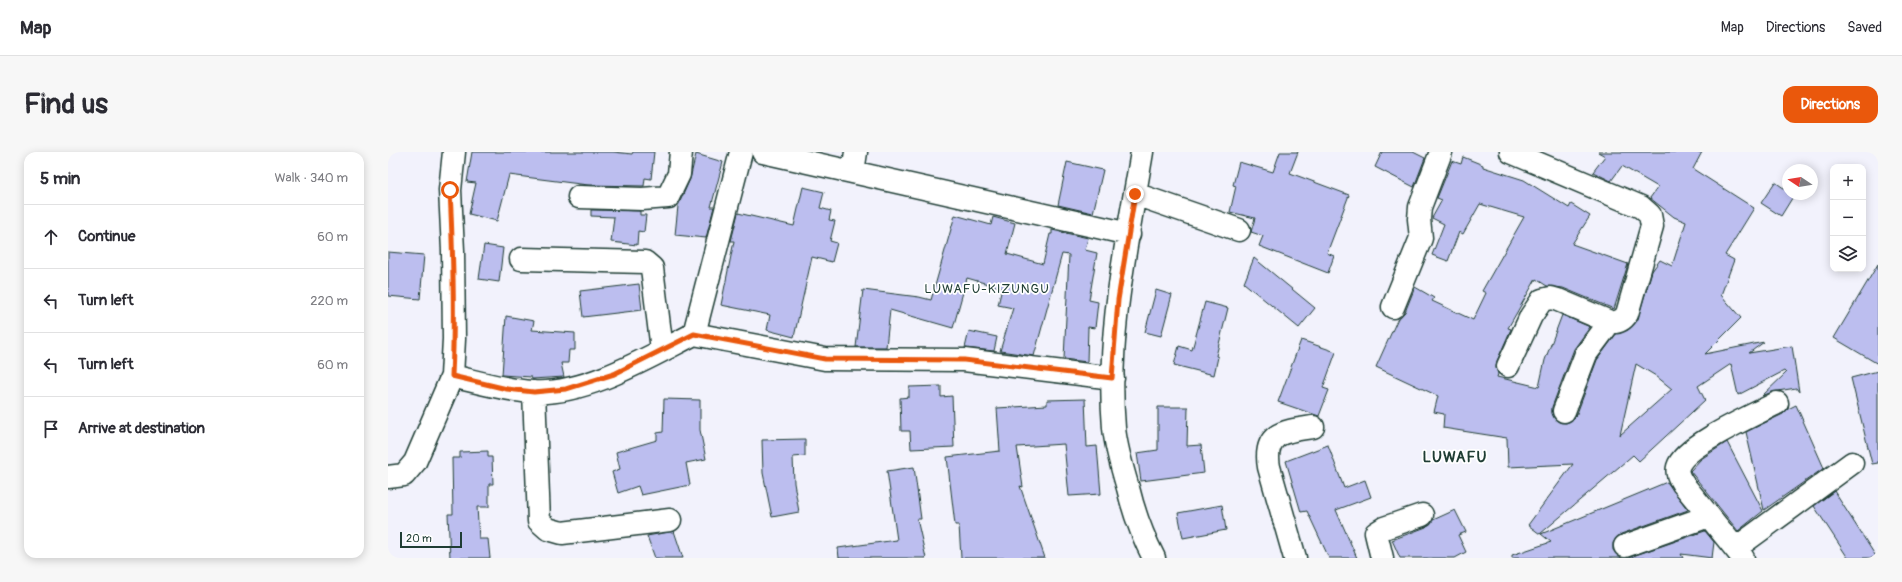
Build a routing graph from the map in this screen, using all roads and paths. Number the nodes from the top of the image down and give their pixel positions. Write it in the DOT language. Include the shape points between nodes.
graph roads {
  1 [pos="454,152"];
  2 [pos="681,152"];
  3 [pos="741,152"];
  4 [pos="764,152"];
  5 [pos="1142,152"];
  6 [pos="1442,152"];
  7 [pos="1511,152"];
  8 [pos="855,162"];
  9 [pos="1135,194"];
  10 [pos="579,197"];
  11 [pos="1239,230"];
  12 [pos="1129,234"];
  13 [pos="521,258"];
  14 [pos="1393,307"];
  15 [pos="1610,322"];
  16 [pos="694,334"];
  17 [pos="662,350"];
  18 [pos="1508,366"];
  19 [pos="452,376"];
  20 [pos="1112,378"];
  21 [pos="534,392"];
  22 [pos="1777,403"];
  23 [pos="1564,411"];
  24 [pos="1313,426"];
  25 [pos="1852,463"];
  26 [pos="388,477"];
  27 [pos="1422,515"];
  28 [pos="1709,516"];
  29 [pos="670,520"];
  30 [pos="1625,546"];
  31 [pos="1740,553"];
  32 [pos="1154,558"];
  33 [pos="1295,558"];
  34 [pos="1382,558"];
  1 -- 19 [label="street" via="450,190 454,339"];
  2 -- 10 [label="street" via="679,174 668,197"];
  3 -- 16 [label="street"];
  4 -- 8 [label="street"];
  5 -- 9 [label="street"];
  6 -- 14 [label="street" via="1420,207 1421,238"];
  7 -- 15 [label="street" via="1641,207 1650,215 1652,226 1627,314 1619,321"];
  8 -- 12 [label="street"];
  9 -- 11 [label="street"];
  9 -- 12 [label="street"];
  12 -- 20 [label="street" via="1118,300"];
  13 -- 17 [label="street" via="645,262 652,268"];
  15 -- 18 [label="street" via="1558,300 1542,300 1531,316"];
  15 -- 23 [label="street" via="1586,354"];
  16 -- 17 [label="street"];
  16 -- 20 [label="street" via="825,359 964,360"];
  17 -- 21 [label="street" via="598,380 566,389"];
  19 -- 21 [label="street" via="507,389"];
  19 -- 26 [label="street" via="415,462 404,475"];
  20 -- 32 [label="street" via="1114,430 1121,462 1136,521"];
  21 -- 29 [label="street" via="539,521 548,529 562,533"];
  22 -- 28 [label="street" via="1703,442 1680,462 1678,476"];
  24 -- 33 [label="street" via="1276,436 1268,446 1269,467"];
  25 -- 31 [label="street"];
  27 -- 34 [label="street" via="1376,533"];
  28 -- 30 [label="street"];
  28 -- 31 [label="street"];
}
